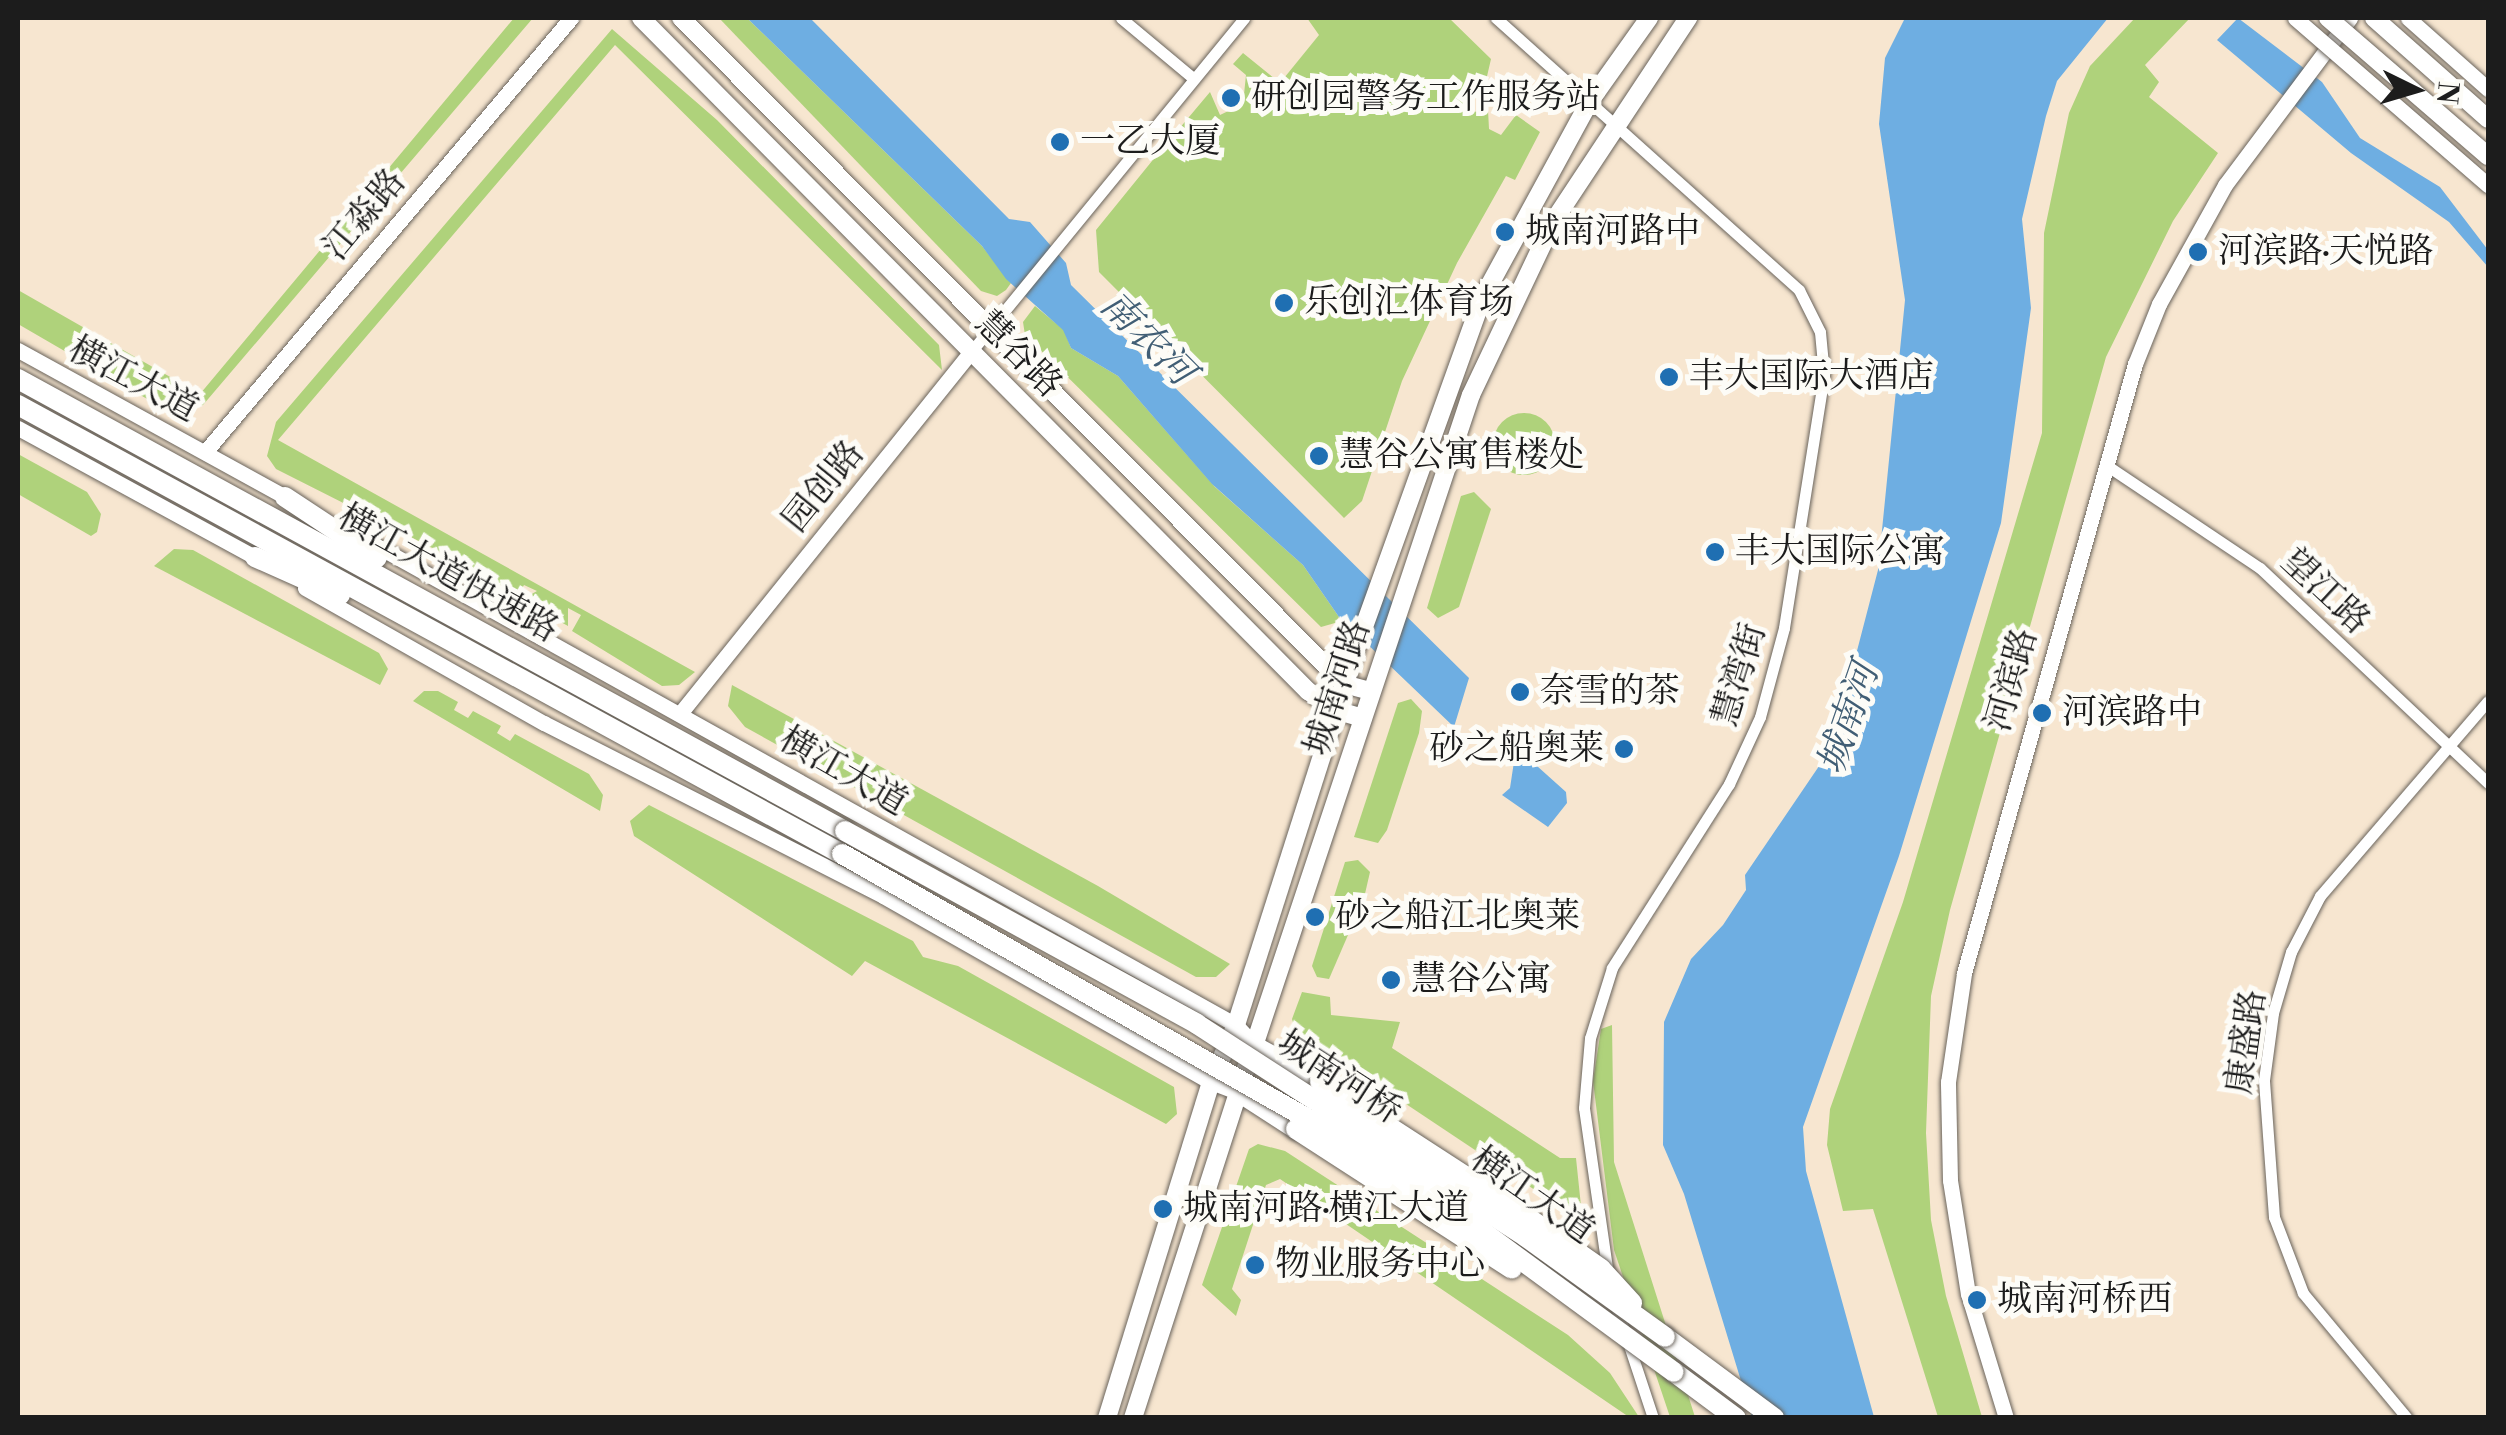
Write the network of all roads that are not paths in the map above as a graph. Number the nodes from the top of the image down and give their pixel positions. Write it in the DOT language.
graph roads {
  1 [pos="570,18"];
  2 [pos="641,18"];
  3 [pos="680,18"];
  4 [pos="1121,18"];
  5 [pos="1244,18"];
  6 [pos="1496,18"];
  7 [pos="1649,18"];
  8 [pos="1688,18"];
  9 [pos="2295,18"];
  10 [pos="2328,18"];
  11 [pos="2350,18"];
  12 [pos="2374,18"];
  13 [pos="2408,18"];
  14 [pos="1193,78"];
  15 [pos="2488,89"];
  16 [pos="1590,101"];
  17 [pos="2488,118"];
  18 [pos="1614,126"];
  19 [pos="2488,156"];
  20 [pos="2488,185"];
  21 [pos="987,332"];
  22 [pos="18,350"];
  23 [pos="970,353"];
  24 [pos="18,379"];
  25 [pos="18,405"];
  26 [pos="18,428"];
  27 [pos="205,452"];
  28 [pos="2106,465"];
  29 [pos="285,497"];
  30 [pos="256,557"];
  31 [pos="556,671"];
  32 [pos="1344,684"];
  33 [pos="1371,691"];
  34 [pos="554,700"];
  35 [pos="2488,701"];
  36 [pos="1335,710"];
  37 [pos="682,711"];
  38 [pos="1362,718"];
  39 [pos="2449,746"];
  40 [pos="2488,782"];
  41 [pos="845,830"];
  42 [pos="842,854"];
  43 [pos="1236,1024"];
  44 [pos="1254,1046"];
  45 [pos="1211,1082"];
  46 [pos="1240,1092"];
  47 [pos="1610,1288"];
  48 [pos="1664,1337"];
  49 [pos="1626,1340"];
  50 [pos="1674,1372"];
  51 [pos="1108,1418"];
  52 [pos="1134,1418"];
  53 [pos="1653,1418"];
  54 [pos="1736,1418"];
  55 [pos="1774,1418"];
  56 [pos="2006,1418"];
  57 [pos="2407,1418"];
  1 -- 27 [label="street, 江淼路"];
  2 -- 23 [label="main road, 慧谷路"];
  3 -- 21 [label="main road, 慧谷路"];
  4 -- 14 [label="street"];
  5 -- 14 [label="street"];
  6 -- 16 [label="street, 慧湾街"];
  7 -- 16 [label="main road, 城南河路"];
  8 -- 18 [label="main road, 城南河路"];
  9 -- 20 [label="street, bridge"];
  10 -- 19 [label="main road, bridge"];
  11 -- 28 [label="street, 河滨路"];
  12 -- 17 [label="main road"];
  13 -- 15 [label="street"];
  14 -- 21 [label="street, 园创路"];
  16 -- 18 [label="street, 慧湾街"];
  16 -- 32 [label="main road, 城南河路"];
  18 -- 33 [label="main road, 城南河路"];
  18 -- 47 [label="street, 慧湾街"];
  21 -- 23 [label="street, 园创路"];
  21 -- 32 [label="main road, 慧谷路"];
  22 -- 27 [label="street, 横江大道"];
  23 -- 36 [label="main road, 慧谷路"];
  23 -- 37 [label="street, 园创路"];
  24 -- 31 [label="highway, 横江大道快速路"];
  25 -- 34 [label="highway, 横江大道快速路"];
  26 -- 30 [label="street, 横江大道"];
  27 -- 29 [label="street, 横江大道"];
  28 -- 39 [label="street, 望江路"];
  28 -- 56 [label="street, 河滨路"];
  29 -- 31 [label="highway"];
  29 -- 37 [label="street, 横江大道"];
  30 -- 34 [label="highway"];
  30 -- 45 [label="street, 横江大道"];
  31 -- 41 [label="highway, 横江大道快速路"];
  32 -- 33 [label="main road"];
  32 -- 36 [label="main road, 城南河路"];
  33 -- 38 [label="main road, 城南河路"];
  34 -- 42 [label="highway, 横江大道快速路"];
  35 -- 39 [label="street, 康盛路"];
  36 -- 38 [label="main road, 慧谷路"];
  36 -- 43 [label="main road, 城南河路"];
  37 -- 43 [label="street, 横江大道"];
  38 -- 44 [label="main road, 城南河路"];
  39 -- 40 [label="street, 望江路"];
  39 -- 57 [label="street, 康盛路"];
  41 -- 48 [label="highway, 城南河桥, bridge"];
  42 -- 50 [label="highway, 城南河桥, bridge"];
  43 -- 44 [label="street, 横江大道"];
  43 -- 45 [label="main road, 城南河路"];
  44 -- 46 [label="main road, 城南河路"];
  44 -- 47 [label="street, 横江大道"];
  44 -- 48 [label="highway, bridge"];
  45 -- 46 [label="street, 横江大道"];
  45 -- 51 [label="main road, 城南河路"];
  46 -- 49 [label="street, 横江大道"];
  46 -- 50 [label="highway, bridge"];
  46 -- 52 [label="main road, 城南河路"];
  47 -- 49 [label="street, 慧湾街"];
  48 -- 55 [label="highway, 城南河桥"];
  49 -- 53 [label="street, 慧湾街"];
  50 -- 54 [label="highway, 城南河桥"];
}
